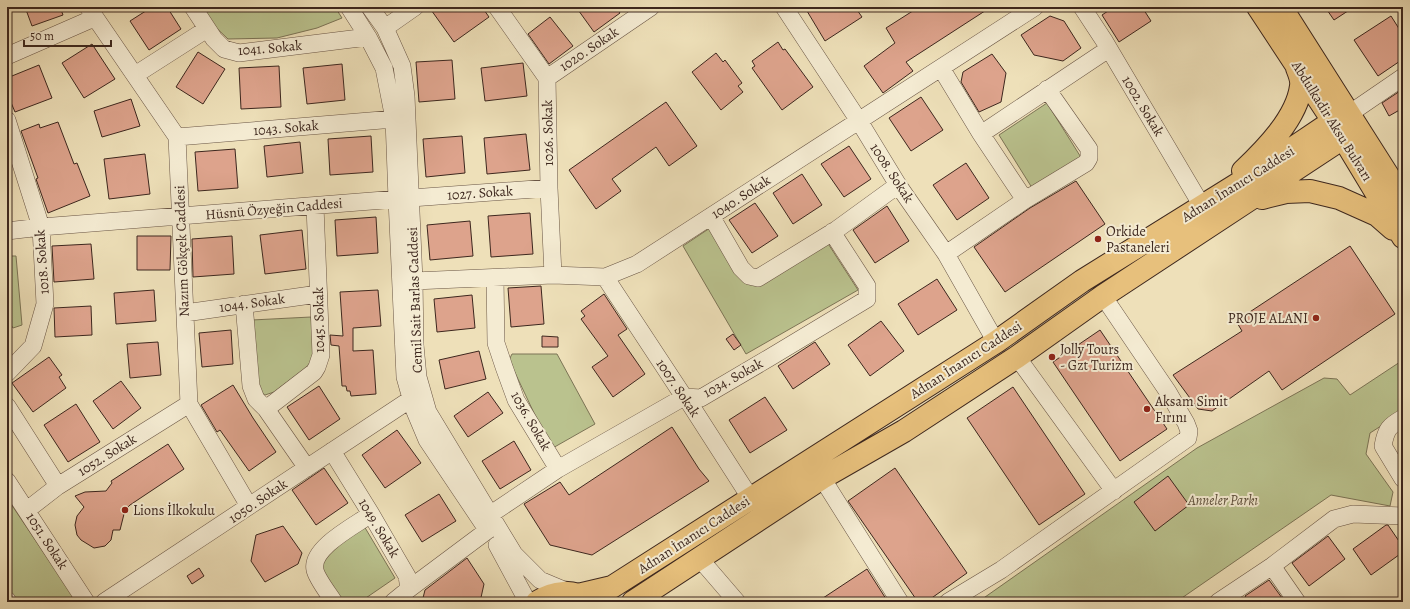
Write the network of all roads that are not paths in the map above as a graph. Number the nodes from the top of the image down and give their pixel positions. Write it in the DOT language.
graph roads {
  1 [pos="193,7"];
  2 [pos="349,7"];
  3 [pos="370,7"];
  4 [pos="415,7"];
  5 [pos="496,7"];
  6 [pos="651,7"];
  7 [pos="1035,7"];
  8 [pos="1258,7"];
  9 [pos="1281,7"];
  10 [pos="786,8"];
  11 [pos="1087,9"];
  12 [pos="91,13"];
  13 [pos="385,28"];
  14 [pos="207,29"];
  15 [pos="368,37"];
  16 [pos="1109,50"];
  17 [pos="7,56"];
  18 [pos="1296,65"];
  19 [pos="941,68"];
  20 [pos="135,75"];
  21 [pos="1403,77"];
  22 [pos="547,78"];
  23 [pos="1047,89"];
  24 [pos="394,119"];
  25 [pos="7,120"];
  26 [pos="859,121"];
  27 [pos="1346,126"];
  28 [pos="981,134"];
  29 [pos="177,137"];
  30 [pos="898,184"];
  31 [pos="549,188"];
  32 [pos="404,199"];
  33 [pos="1403,199"];
  34 [pos="1025,200"];
  35 [pos="1208,203"];
  36 [pos="1245,203"];
  37 [pos="316,206"];
  38 [pos="711,216"];
  39 [pos="181,217"];
  40 [pos="41,227"];
  41 [pos="7,231"];
  42 [pos="832,232"];
  43 [pos="1403,237"];
  44 [pos="946,254"];
  45 [pos="553,275"];
  46 [pos="605,277"];
  47 [pos="495,278"];
  48 [pos="414,281"];
  49 [pos="318,294"];
  50 [pos="1103,296"];
  51 [pos="244,304"];
  52 [pos="185,313"];
  53 [pos="996,342"];
  54 [pos="1017,357"];
  55 [pos="7,373"];
  56 [pos="684,397"];
  57 [pos="411,399"];
  58 [pos="189,404"];
  59 [pos="7,406"];
  60 [pos="266,409"];
  61 [pos="1403,418"];
  62 [pos="332,451"];
  63 [pos="307,468"];
  64 [pos="558,469"];
  65 [pos="822,478"];
  66 [pos="1403,479"];
  67 [pos="7,481"];
  68 [pos="58,486"];
  69 [pos="1114,490"];
  70 [pos="750,499"];
  71 [pos="249,506"];
  72 [pos="27,510"];
  73 [pos="371,514"];
  74 [pos="1403,516"];
  75 [pos="489,522"];
  76 [pos="700,559"];
  77 [pos="1272,566"];
  78 [pos="410,589"];
  79 [pos="580,596"];
  80 [pos="86,602"];
  81 [pos="104,602"];
  82 [pos="334,602"];
  83 [pos="393,602"];
  84 [pos="525,602"];
  85 [pos="537,602"];
  86 [pos="633,602"];
  87 [pos="737,602"];
  88 [pos="900,602"];
  89 [pos="948,602"];
  90 [pos="1218,602"];
  91 [pos="1297,602"];
  1 -- 14 [label="street, 1041. Sokak"];
  2 -- 15 [label="street, Cemil Sait Barlas Caddesi"];
  3 -- 13 [label="street, Cemil Sait Barlas Caddesi"];
  4 -- 13 [label="street"];
  5 -- 22 [label="street"];
  6 -- 22 [label="street, 1020. Sokak"];
  7 -- 19 [label="street, 1040. Sokak"];
  8 -- 18 [label="main road, Abdulkadir Aksu Bulvarı"];
  9 -- 27 [label="main road, Abdulkadir Aksu Bulvarı"];
  10 -- 26 [label="street, 1008. Sokak"];
  11 -- 16 [label="street, 1002. Sokak"];
  12 -- 17 [label="street"];
  12 -- 20 [label="street"];
  13 -- 32 [label="street, Cemil Sait Barlas Caddesi"];
  14 -- 15 [label="street, 1041. Sokak"];
  14 -- 20 [label="street"];
  15 -- 24 [label="street, Cemil Sait Barlas Caddesi"];
  16 -- 23 [label="street"];
  16 -- 35 [label="street, 1002. Sokak"];
  18 -- 27 [label="main road, Abdulkadir Aksu Bulvarı"];
  18 -- 35 [label="main road"];
  19 -- 26 [label="street, 1040. Sokak"];
  19 -- 28 [label="street"];
  20 -- 29 [label="street"];
  21 -- 27 [label="street"];
  22 -- 31 [label="street, 1026. Sokak"];
  23 -- 28 [label="street"];
  23 -- 34 [label="street"];
  24 -- 29 [label="street, 1043. Sokak"];
  24 -- 32 [label="street, Cemil Sait Barlas Caddesi"];
  25 -- 40 [label="street, 1018. Sokak"];
  26 -- 30 [label="street, 1008. Sokak"];
  26 -- 38 [label="street, 1040. Sokak"];
  27 -- 33 [label="main road, Abdulkadir Aksu Bulvarı"];
  27 -- 35 [label="main road, Adnan İnanıcı Caddesi"];
  27 -- 36 [label="main road, Adnan İnanıcı Caddesi"];
  27 -- 43 [label="main road, Abdulkadir Aksu Bulvarı"];
  28 -- 34 [label="street"];
  29 -- 39 [label="street, Nazım Gökçek Caddesi"];
  30 -- 42 [label="street"];
  30 -- 44 [label="street, 1008. Sokak"];
  31 -- 32 [label="street, 1027. Sokak"];
  31 -- 45 [label="street, 1026. Sokak"];
  32 -- 37 [label="street, Hüsnü Özyeğin Caddesi"];
  32 -- 48 [label="street, Cemil Sait Barlas Caddesi"];
  32 -- 57 [label="street, Cemil Sait Barlas Caddesi"];
  34 -- 44 [label="street"];
  35 -- 53 [label="main road, Adnan İnanıcı Caddesi"];
  36 -- 43 [label="main road"];
  36 -- 50 [label="main road, Adnan İnanıcı Caddesi"];
  37 -- 39 [label="street, Hüsnü Özyeğin Caddesi"];
  37 -- 49 [label="street, 1045. Sokak"];
  38 -- 42 [label="street"];
  38 -- 46 [label="street, 1040. Sokak"];
  39 -- 40 [label="street, Hüsnü Özyeğin Caddesi"];
  39 -- 52 [label="street, Nazım Gökçek Caddesi"];
  40 -- 41 [label="street, Hüsnü Özyeğin Caddesi"];
  40 -- 55 [label="street, 1018. Sokak"];
  42 -- 56 [label="street, 1034. Sokak"];
  44 -- 53 [label="street, 1008. Sokak"];
  45 -- 46 [label="street, 1040. Sokak"];
  45 -- 47 [label="street, 1040. Sokak"];
  46 -- 56 [label="street, 1007. Sokak"];
  47 -- 48 [label="street, 1040. Sokak"];
  47 -- 64 [label="street, 1036. Sokak"];
  48 -- 75 [label="street, Cemil Sait Barlas Caddesi"];
  49 -- 51 [label="street, 1044. Sokak"];
  49 -- 60 [label="street, 1045. Sokak"];
  50 -- 54 [label="main road, Adnan İnanıcı Caddesi"];
  50 -- 69 [label="street"];
  51 -- 52 [label="street, 1044. Sokak"];
  51 -- 60 [label="street"];
  52 -- 58 [label="street, Nazım Gökçek Caddesi"];
  53 -- 70 [label="main road, Adnan İnanıcı Caddesi"];
  54 -- 65 [label="main road, Adnan İnanıcı Caddesi"];
  54 -- 69 [label="street"];
  56 -- 64 [label="street, 1034. Sokak"];
  56 -- 70 [label="street, 1007. Sokak"];
  57 -- 62 [label="street, 1050. Sokak"];
  57 -- 75 [label="street, Cemil Sait Barlas Caddesi"];
  58 -- 68 [label="street, 1052. Sokak"];
  58 -- 71 [label="street, Nazım Gökçek Caddesi"];
  59 -- 68 [label="street"];
  60 -- 63 [label="street"];
  61 -- 66 [label="street"];
  62 -- 63 [label="street, 1050. Sokak"];
  62 -- 73 [label="street, 1049. Sokak"];
  63 -- 71 [label="street, 1050. Sokak"];
  64 -- 75 [label="street, 1034. Sokak"];
  65 -- 76 [label="main road, Adnan İnanıcı Caddesi"];
  65 -- 88 [label="street"];
  67 -- 72 [label="street, 1051. Sokak"];
  68 -- 72 [label="street, 1052. Sokak"];
  69 -- 89 [label="street"];
  70 -- 79 [label="main road, Adnan İnanıcı Caddesi"];
  71 -- 81 [label="street, 1050. Sokak"];
  72 -- 80 [label="street, 1051. Sokak"];
  73 -- 78 [label="street, 1049. Sokak"];
  73 -- 82 [label="street"];
  74 -- 77 [label="street"];
  75 -- 78 [label="street, 1034. Sokak"];
  75 -- 79 [label="street, Cemil Sait Barlas Caddesi"];
  75 -- 84 [label="street, Cemil Sait Barlas Caddesi"];
  76 -- 86 [label="main road, Adnan İnanıcı Caddesi"];
  76 -- 87 [label="street"];
  77 -- 90 [label="street"];
  77 -- 91 [label="street"];
  78 -- 83 [label="street"];
  79 -- 85 [label="main road, Adnan İnanıcı Caddesi"];
}
